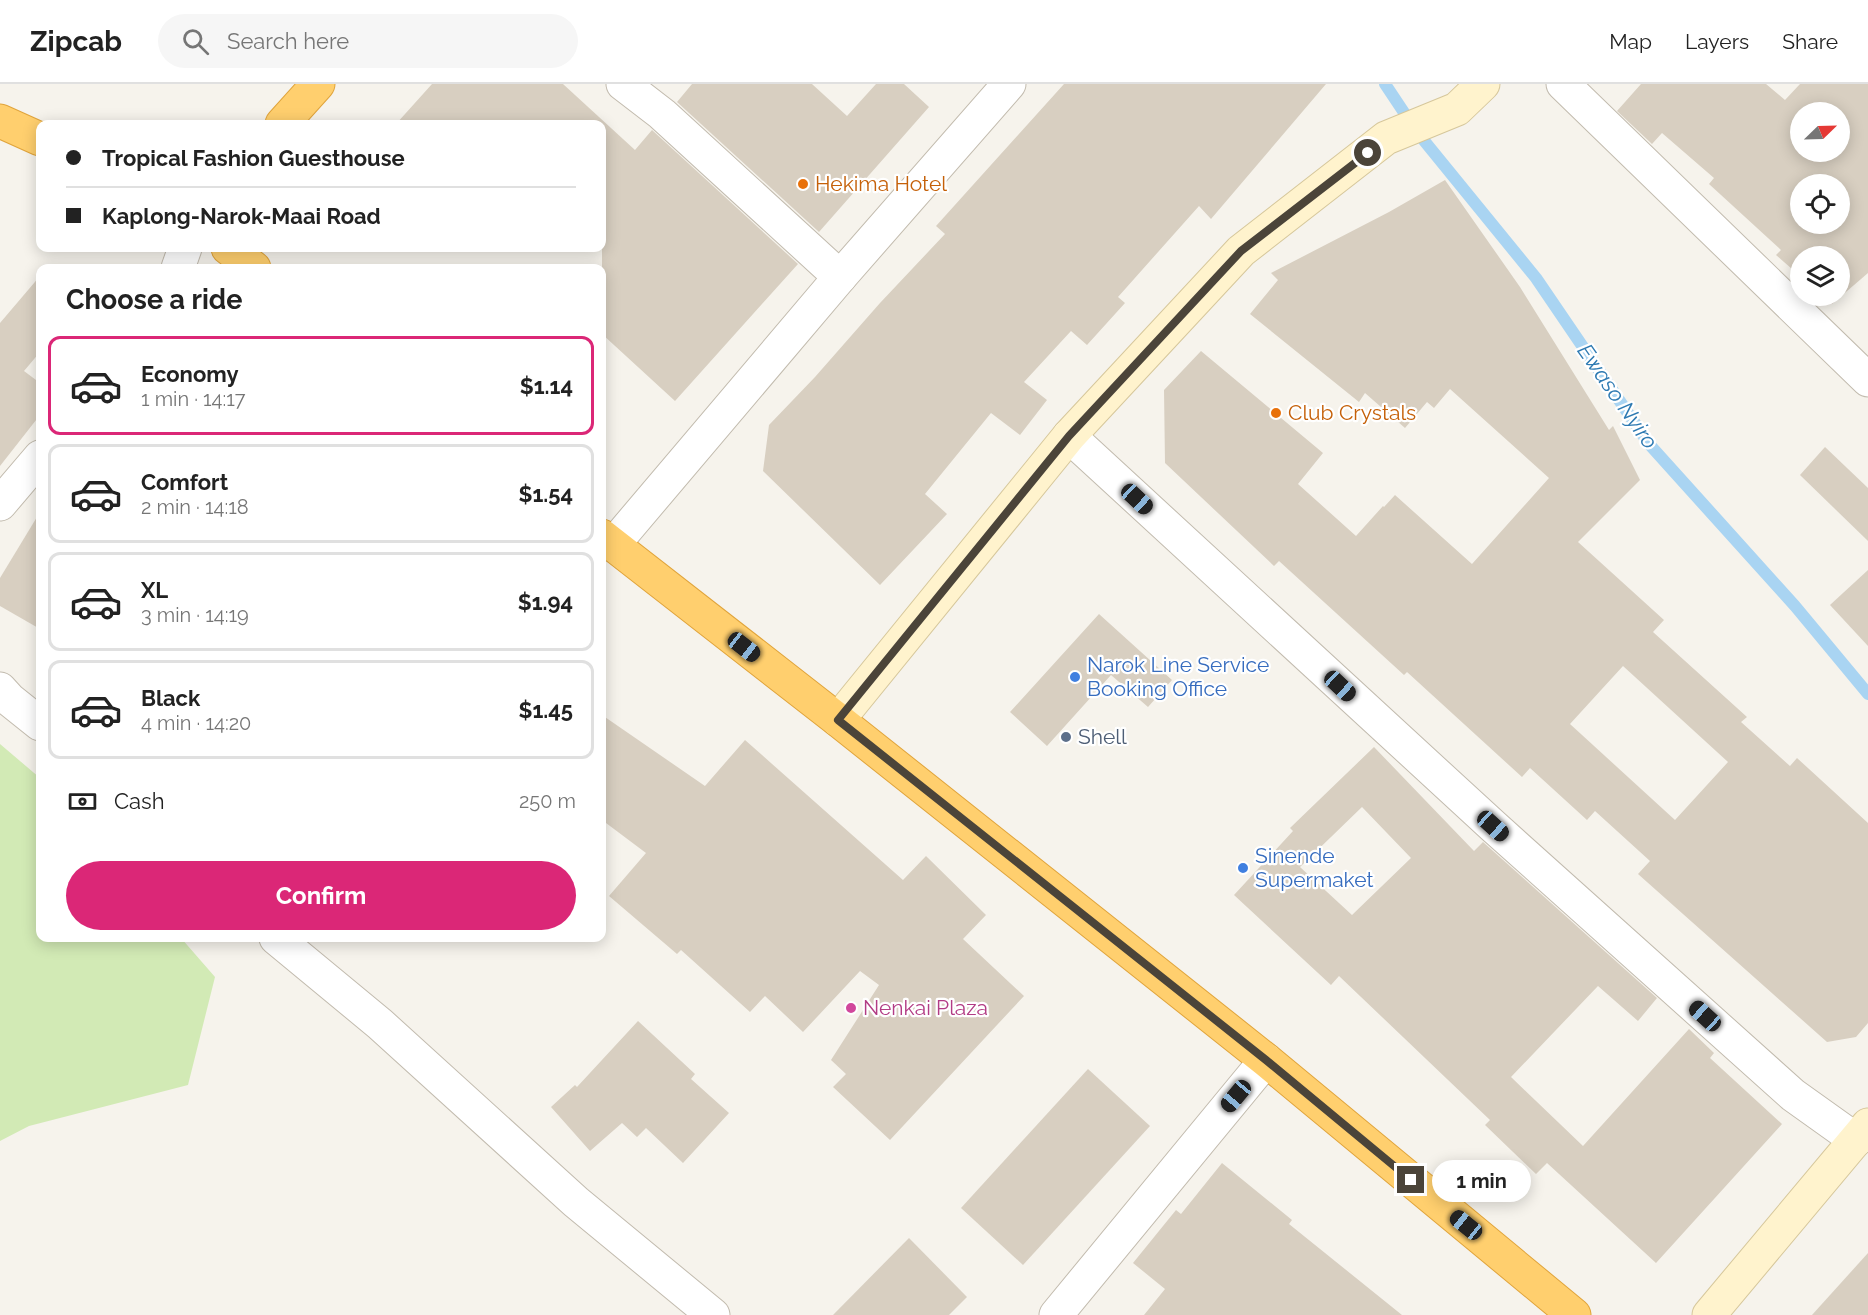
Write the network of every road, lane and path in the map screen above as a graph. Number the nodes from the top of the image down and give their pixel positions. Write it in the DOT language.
graph roads {
  1 [pos="318,84"];
  2 [pos="623,84"];
  3 [pos="1009,84"];
  4 [pos="1483,84"];
  5 [pos="1563,84"];
  6 [pos="286,120"];
  7 [pos="0,121"];
  8 [pos="36,137"];
  9 [pos="233,252"];
  10 [pos="249,264"];
  11 [pos="840,277"];
  12 [pos="1868,380"];
  13 [pos="1069,436"];
  14 [pos="36,461"];
  15 [pos="0,504"];
  16 [pos="607,541"];
  17 [pos="0,688"];
  18 [pos="838,720"];
  19 [pos="36,721"];
  20 [pos="281,942"];
  21 [pos="1266,1060"];
  22 [pos="1862,1132"];
  23 [pos="712,1315"];
  24 [pos="1056,1315"];
  25 [pos="1574,1315"];
  26 [pos="1710,1315"];
  1 -- 6 [label="highway"];
  2 -- 11 [label="street"];
  3 -- 11 [label="street"];
  4 -- 13 [label="street"];
  5 -- 12 [label="street"];
  7 -- 8 [label="highway"];
  9 -- 10 [label="highway"];
  11 -- 16 [label="street"];
  13 -- 18 [label="street"];
  13 -- 22 [label="street"];
  14 -- 15 [label="street"];
  16 -- 18 [label="highway"];
  17 -- 19 [label="street"];
  18 -- 21 [label="highway"];
  20 -- 23 [label="street"];
  21 -- 24 [label="street"];
  21 -- 25 [label="highway"];
  22 -- 26 [label="street"];
}
